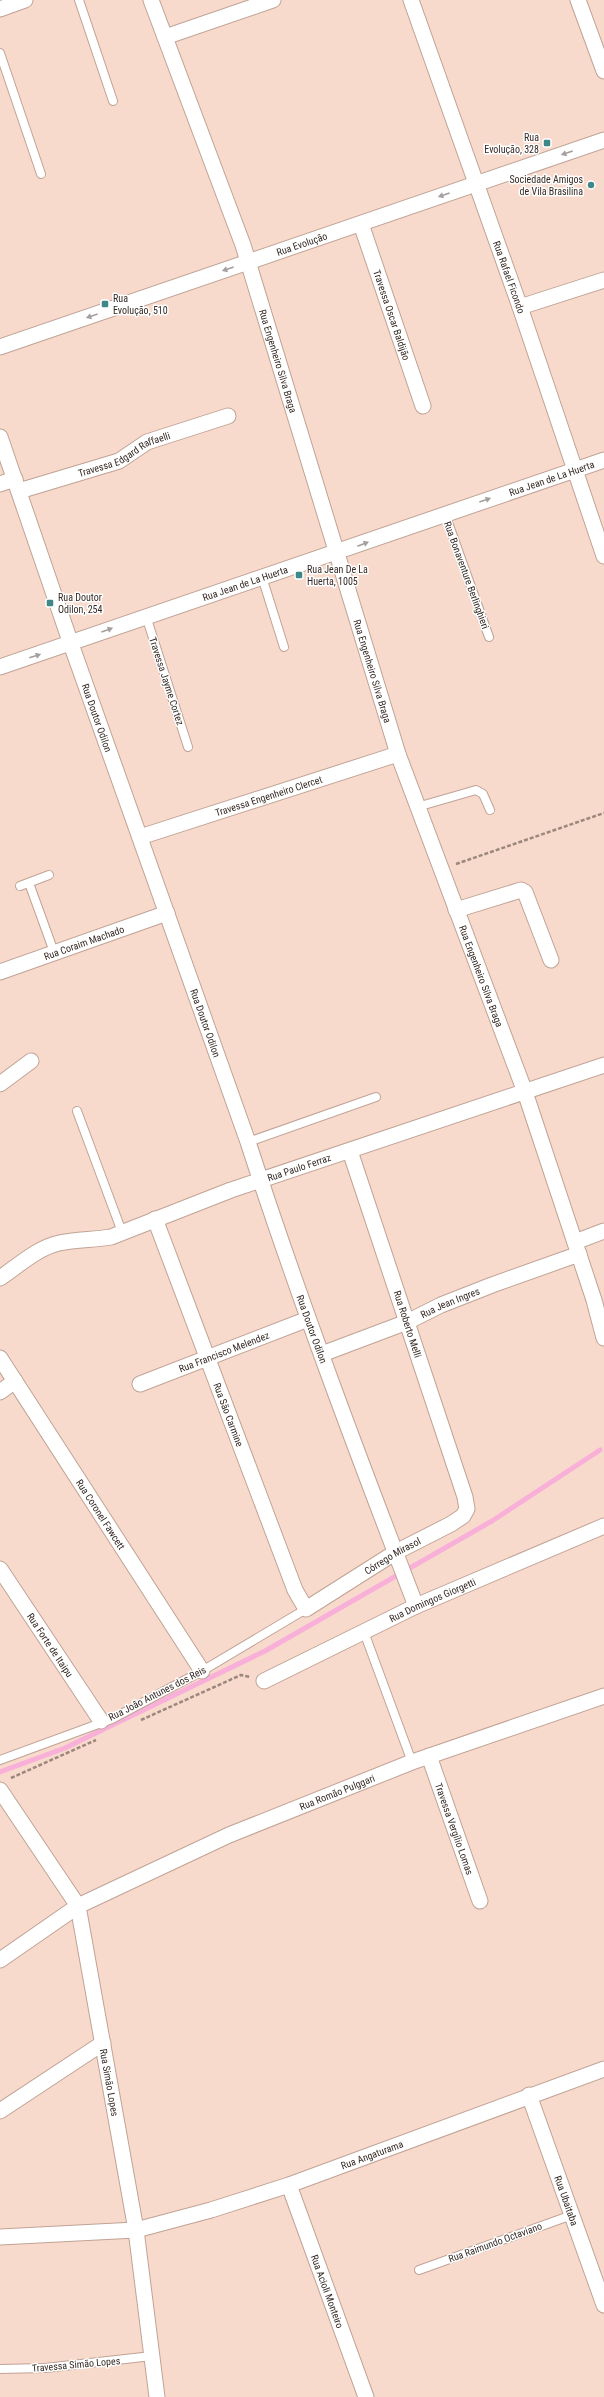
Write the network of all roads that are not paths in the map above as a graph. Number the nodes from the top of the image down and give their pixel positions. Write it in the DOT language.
graph roads {
  1 [pos="25,0"];
  2 [pos="79,0"];
  3 [pos="151,0"];
  4 [pos="273,0"];
  5 [pos="411,0"];
  6 [pos="578,0"];
  7 [pos="0,9"];
  8 [pos="165,37"];
  9 [pos="0,53"];
  10 [pos="604,71"];
  11 [pos="112,101"];
  12 [pos="604,140"];
  13 [pos="41,174"];
  14 [pos="476,184"];
  15 [pos="362,224"];
  16 [pos="249,262"];
  17 [pos="604,280"];
  18 [pos="520,307"];
  19 [pos="0,347"];
  20 [pos="423,406"];
  21 [pos="228,416"];
  22 [pos="0,437"];
  23 [pos="604,460"];
  24 [pos="574,470"];
  25 [pos="0,484"];
  26 [pos="17,485"];
  27 [pos="445,514"];
  28 [pos="336,552"];
  29 [pos="604,556"];
  30 [pos="262,578"];
  31 [pos="146,616"];
  32 [pos="489,636"];
  33 [pos="71,644"];
  34 [pos="284,647"];
  35 [pos="0,667"];
  36 [pos="188,747"];
  37 [pos="398,754"];
  38 [pos="417,807"];
  39 [pos="490,810"];
  40 [pos="140,837"];
  41 [pos="49,875"];
  42 [pos="28,883"];
  43 [pos="20,886"];
  44 [pos="456,910"];
  45 [pos="167,913"];
  46 [pos="54,952"];
  47 [pos="551,960"];
  48 [pos="0,972"];
  49 [pos="31,1061"];
  50 [pos="604,1065"];
  51 [pos="0,1084"];
  52 [pos="525,1092"];
  53 [pos="376,1097"];
  54 [pos="77,1111"];
  55 [pos="248,1142"];
  56 [pos="350,1151"];
  57 [pos="260,1181"];
  58 [pos="155,1219"];
  59 [pos="604,1231"];
  60 [pos="122,1232"];
  61 [pos="577,1248"];
  62 [pos="0,1278"];
  63 [pos="599,1298"];
  64 [pos="308,1319"];
  65 [pos="407,1322"];
  66 [pos="604,1338"];
  67 [pos="322,1354"];
  68 [pos="208,1357"];
  69 [pos="0,1358"];
  70 [pos="15,1381"];
  71 [pos="140,1384"];
  72 [pos="0,1392"];
  73 [pos="465,1497"];
  74 [pos="604,1526"];
  75 [pos="397,1557"];
  76 [pos="0,1569"];
  77 [pos="416,1606"];
  78 [pos="306,1609"];
  79 [pos="364,1632"];
  80 [pos="202,1671"];
  81 [pos="264,1681"];
  82 [pos="604,1696"];
  83 [pos="101,1721"];
  84 [pos="429,1756"];
  85 [pos="0,1760"];
  86 [pos="412,1762"];
  87 [pos="3,1799"];
  88 [pos="480,1901"];
  89 [pos="78,1906"];
  90 [pos="0,1960"];
  91 [pos="103,2043"];
  92 [pos="604,2069"];
  93 [pos="529,2095"];
  94 [pos="0,2111"];
  95 [pos="289,2185"];
  96 [pos="572,2215"];
  97 [pos="136,2230"];
  98 [pos="0,2237"];
  99 [pos="419,2270"];
  100 [pos="604,2305"];
  101 [pos="152,2356"];
  102 [pos="0,2369"];
  103 [pos="157,2397"];
  104 [pos="366,2397"];
  1 -- 7 [label="street"];
  2 -- 11 [label="lane"];
  3 -- 8 [label="street, Rua Engenheiro Silva Braga"];
  4 -- 8 [label="street"];
  5 -- 14 [label="street, Rua Rafael Ficondo"];
  6 -- 10 [label="street"];
  8 -- 16 [label="street, Rua Engenheiro Silva Braga"];
  9 -- 13 [label="lane"];
  12 -- 14 [label="street, Rua Evolução, one-way"];
  14 -- 15 [label="street, Rua Evolução, one-way"];
  14 -- 18 [label="street, Rua Rafael Ficondo"];
  15 -- 16 [label="street, Rua Evolução"];
  15 -- 20 [label="street, Travessa Oscar Baldijão"];
  16 -- 19 [label="street, Rua Evolução, one-way"];
  16 -- 28 [label="street, Rua Engenheiro Silva Braga"];
  17 -- 18 [label="street"];
  18 -- 24 [label="street, Rua Rafael Ficondo"];
  21 -- 26 [label="street, Travessa Edgard Raffaelli"];
  22 -- 26 [label="street, Rua Doutor Odilon"];
  23 -- 24 [label="street, Rua Jean de La Huerta"];
  27 -- 24 [label="street, Rua Jean de La Huerta, one-way"];
  24 -- 29 [label="street, Rua Rafael Ficondo"];
  25 -- 26 [label="street, Travessa Edgard Raffaelli"];
  26 -- 33 [label="street, Rua Doutor Odilon"];
  28 -- 27 [label="street, Rua Jean de La Huerta, one-way"];
  27 -- 32 [label="lane, Rua Bonaventure Berlinghieri"];
  28 -- 30 [label="street, Rua Jean de La Huerta"];
  28 -- 37 [label="street, Rua Engenheiro Silva Braga"];
  30 -- 31 [label="street, Rua Jean de La Huerta"];
  30 -- 34 [label="lane"];
  33 -- 31 [label="street, Rua Jean de La Huerta, one-way"];
  31 -- 36 [label="lane, Travessa Jayme Cortez"];
  35 -- 33 [label="street, Rua Jean de La Huerta, one-way"];
  33 -- 40 [label="street, Rua Doutor Odilon"];
  37 -- 38 [label="street, Rua Engenheiro Silva Braga"];
  37 -- 40 [label="street, Travessa Engenheiro Clercet"];
  38 -- 39 [label="lane"];
  38 -- 44 [label="street, Rua Engenheiro Silva Braga"];
  40 -- 45 [label="street, Rua Doutor Odilon"];
  41 -- 42 [label="lane"];
  42 -- 43 [label="lane"];
  42 -- 46 [label="lane"];
  44 -- 47 [label="street"];
  44 -- 52 [label="street, Rua Engenheiro Silva Braga"];
  45 -- 46 [label="street, Rua Coraim Machado"];
  45 -- 55 [label="street, Rua Doutor Odilon"];
  46 -- 48 [label="street, Rua Coraim Machado"];
  49 -- 51 [label="street"];
  50 -- 52 [label="street, Rua Paulo Ferraz"];
  52 -- 56 [label="street, Rua Paulo Ferraz"];
  52 -- 61 [label="street, Rua Engenheiro Silva Braga"];
  53 -- 55 [label="lane"];
  54 -- 60 [label="lane"];
  55 -- 57 [label="street, Rua Doutor Odilon"];
  56 -- 57 [label="street, Rua Paulo Ferraz"];
  56 -- 65 [label="street, Rua Roberto Melli"];
  57 -- 58 [label="street, Rua Paulo Ferraz"];
  57 -- 64 [label="street, Rua Doutor Odilon"];
  58 -- 60 [label="street, Rua Paulo Ferraz"];
  58 -- 68 [label="street, Rua São Carmine"];
  59 -- 61 [label="street, Rua Jean Ingres"];
  60 -- 62 [label="street, Rua Paulo Ferraz"];
  61 -- 63 [label="street, Rua Engenheiro Silva Braga"];
  61 -- 65 [label="street, Rua Jean Ingres"];
  63 -- 66 [label="street, Rua Engenheiro Silva Braga"];
  64 -- 67 [label="street, Rua Doutor Odilon"];
  64 -- 68 [label="street, Rua Francisco Melendez"];
  65 -- 67 [label="street, Rua Jean Ingres"];
  65 -- 73 [label="street, Rua Roberto Melli"];
  67 -- 75 [label="street, Rua Doutor Odilon"];
  68 -- 71 [label="street, Rua Francisco Melendez"];
  68 -- 78 [label="street, Rua São Carmine"];
  69 -- 70 [label="street, Rua Coronel Fawcett"];
  70 -- 72 [label="street"];
  70 -- 80 [label="street, Rua Coronel Fawcett"];
  73 -- 75 [label="street, Córrego Mirasol"];
  74 -- 77 [label="street, Rua Domingos Giorgetti"];
  75 -- 77 [label="street, Rua Doutor Odilon"];
  75 -- 78 [label="street, Córrego Mirasol"];
  76 -- 83 [label="street, Rua Forte de Itaipu"];
  77 -- 79 [label="street, Rua Domingos Giorgetti"];
  78 -- 80 [label="lane, Rua João Antunes dos Reis"];
  79 -- 81 [label="street, Rua Domingos Giorgetti"];
  79 -- 86 [label="lane"];
  80 -- 83 [label="lane, Rua João Antunes dos Reis"];
  82 -- 84 [label="street, Rua Romão Pulggari"];
  83 -- 85 [label="lane, Rua João Antunes dos Reis"];
  84 -- 86 [label="street, Rua Romão Pulggari"];
  84 -- 88 [label="street, Travessa Vergílio Lomas"];
  86 -- 89 [label="street, Rua Romão Pulggari"];
  87 -- 89 [label="street, Rua Simão Lopes"];
  89 -- 90 [label="street, Rua Romão Pulggari"];
  89 -- 91 [label="street, Rua Simão Lopes"];
  91 -- 94 [label="street"];
  91 -- 97 [label="street, Rua Simão Lopes"];
  92 -- 93 [label="street, Rua Angaturama"];
  93 -- 95 [label="street, Rua Angaturama"];
  93 -- 96 [label="street, Rua Ubaitaba"];
  95 -- 97 [label="street, Rua Angaturama"];
  95 -- 104 [label="street, Rua Acioli Monteiro"];
  96 -- 99 [label="lane, Rua Raimundo Octaviano"];
  96 -- 100 [label="street, Rua Ubaitaba"];
  97 -- 98 [label="street, Rua Angaturama"];
  97 -- 101 [label="street, Rua Simão Lopes"];
  101 -- 102 [label="lane, Travessa Simão Lopes"];
  101 -- 103 [label="street, Rua Simão Lopes"];
}
